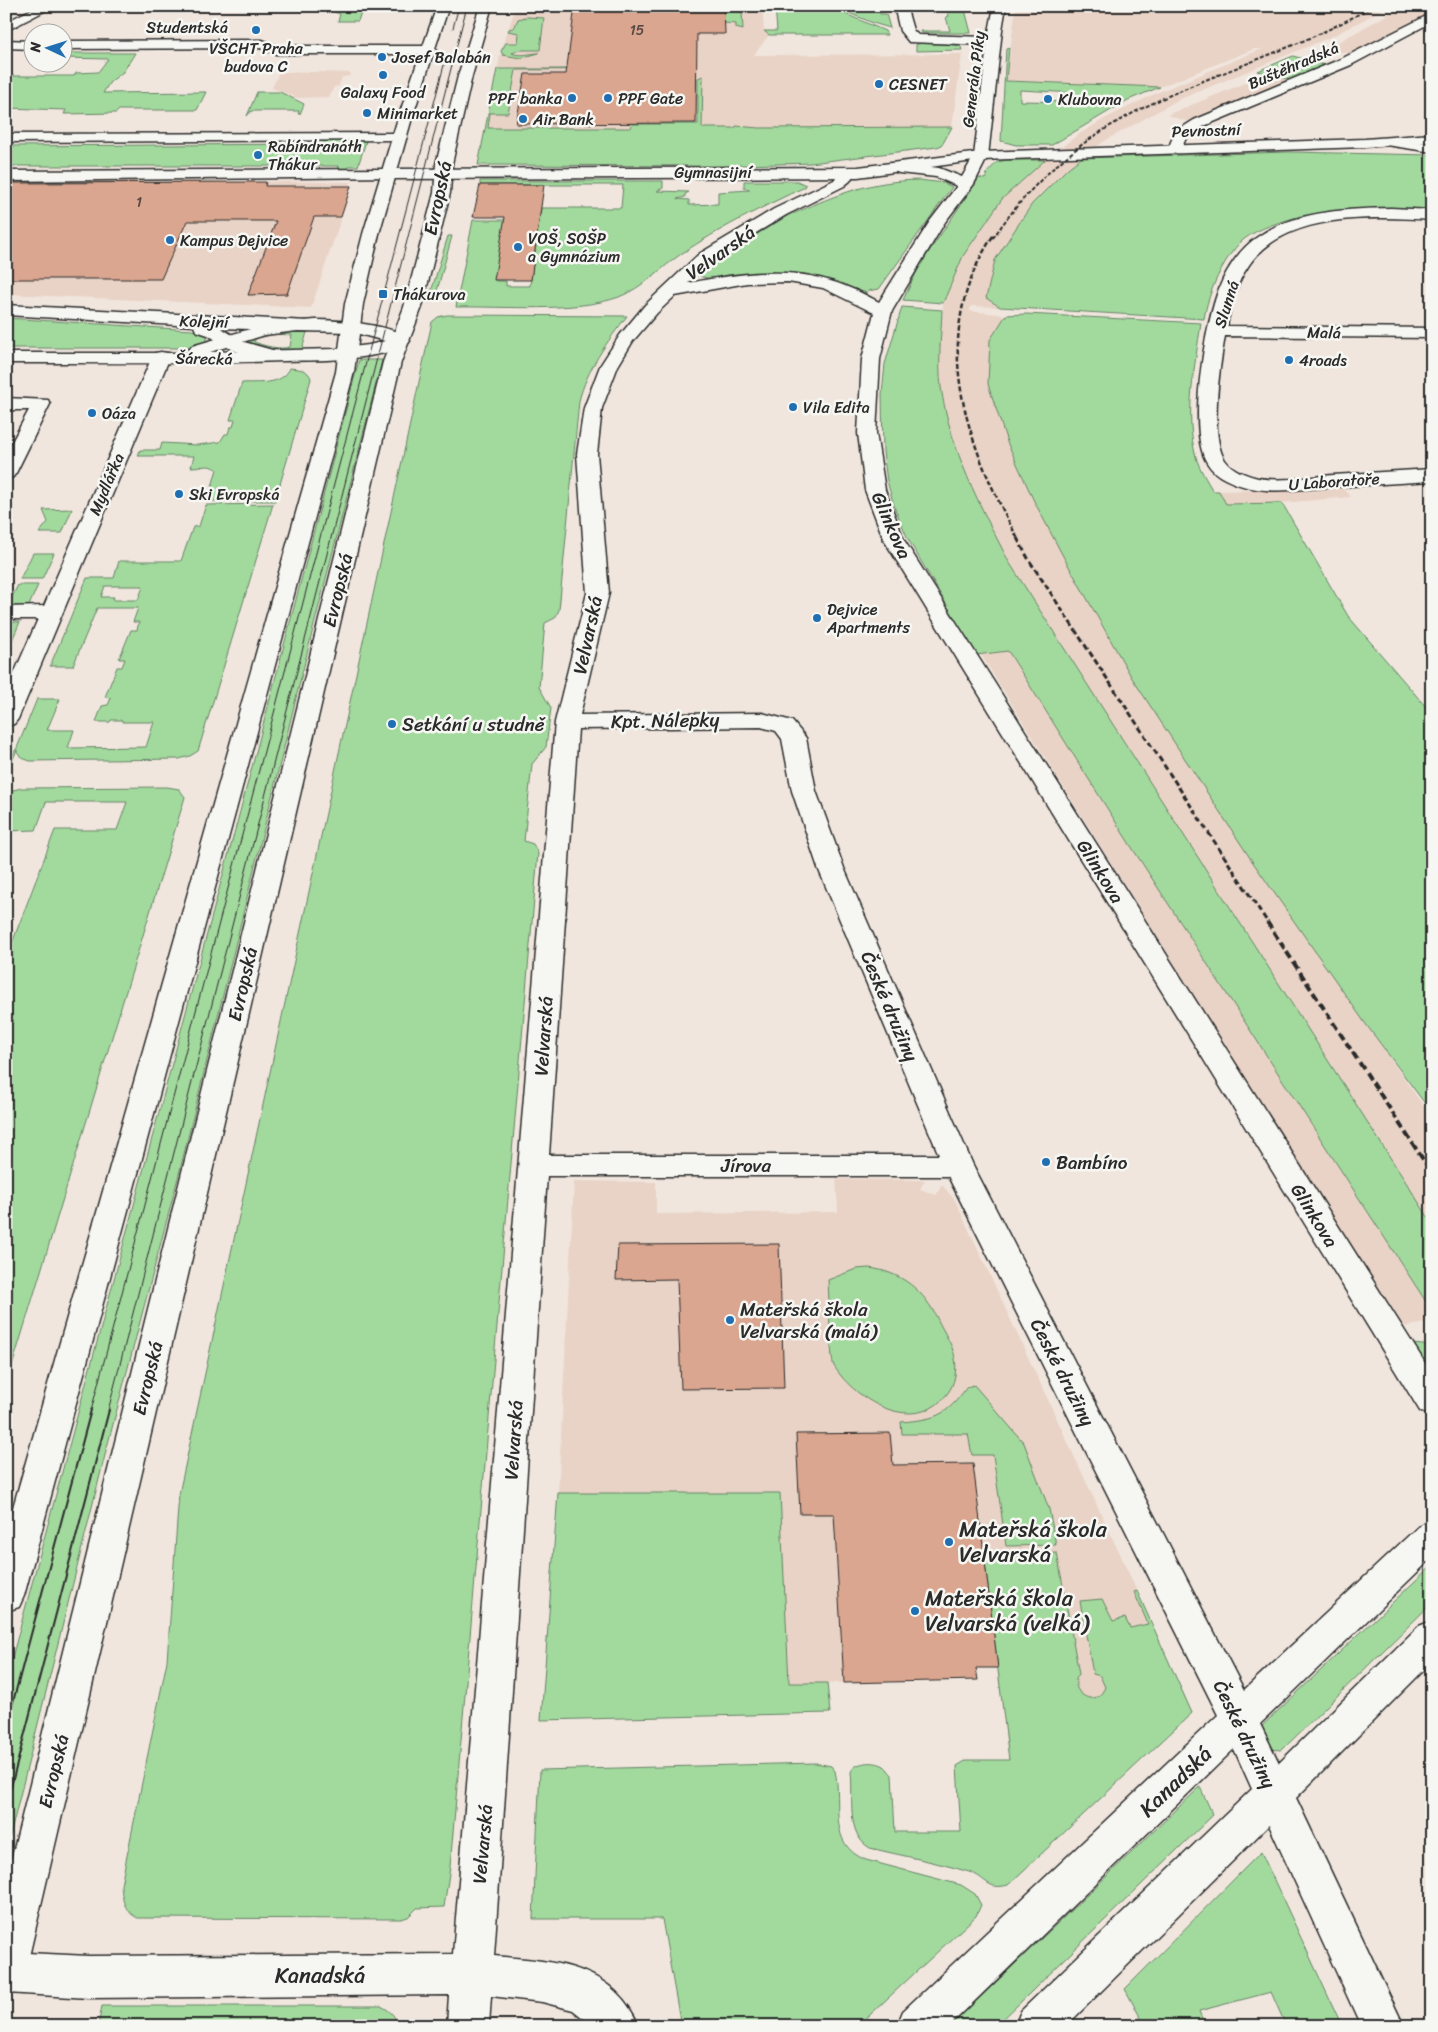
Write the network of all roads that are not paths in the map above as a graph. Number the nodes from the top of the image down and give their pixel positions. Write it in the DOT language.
graph roads {
  1 [pos="48,6"];
  2 [pos="443,6"];
  3 [pos="486,6"];
  4 [pos="900,6"];
  5 [pos="1000,6"];
  6 [pos="1432,18"];
  7 [pos="6,26"];
  8 [pos="994,41"];
  9 [pos="6,44"];
  10 [pos="22,45"];
  11 [pos="72,45"];
  12 [pos="430,50"];
  13 [pos="400,137"];
  14 [pos="6,138"];
  15 [pos="1432,138"];
  16 [pos="1391,142"];
  17 [pos="1432,148"];
  18 [pos="1175,149"];
  19 [pos="981,156"];
  20 [pos="900,168"];
  21 [pos="847,172"];
  22 [pos="389,174"];
  23 [pos="443,174"];
  24 [pos="6,176"];
  25 [pos="966,184"];
  26 [pos="1432,215"];
  27 [pos="667,292"];
  28 [pos="6,310"];
  29 [pos="883,311"];
  30 [pos="166,320"];
  31 [pos="306,326"];
  32 [pos="350,327"];
  33 [pos="1217,331"];
  34 [pos="1432,333"];
  35 [pos="228,341"];
  36 [pos="401,341"];
  37 [pos="349,352"];
  38 [pos="270,356"];
  39 [pos="161,357"];
  40 [pos="6,358"];
  41 [pos="6,404"];
  42 [pos="6,473"];
  43 [pos="1432,475"];
  44 [pos="1237,478"];
  45 [pos="51,612"];
  46 [pos="6,613"];
  47 [pos="6,719"];
  48 [pos="762,720"];
  49 [pos="567,722"];
  50 [pos="958,1165"];
  51 [pos="534,1166"];
  52 [pos="1432,1402"];
  53 [pos="1432,1535"];
  54 [pos="6,1596"];
  55 [pos="1432,1637"];
  56 [pos="1239,1719"];
  57 [pos="1274,1794"];
  58 [pos="6,1965"];
  59 [pos="6,1972"];
  60 [pos="472,1974"];
  61 [pos="468,2026"];
  62 [pos="618,2026"];
  63 [pos="918,2026"];
  64 [pos="1036,2026"];
  65 [pos="1383,2026"];
  1 -- 7 [label="street"];
  2 -- 12 [label="street"];
  3 -- 23 [label="street, Evropská"];
  4 -- 8 [label="street"];
  5 -- 8 [label="street, Generála Píky"];
  6 -- 18 [label="street, Buštěhradská"];
  8 -- 19 [label="street, Generála Píky"];
  9 -- 10 [label="street"];
  11 -- 12 [label="street, Studentská"];
  12 -- 13 [label="street"];
  13 -- 14 [label="street"];
  13 -- 22 [label="street"];
  15 -- 16 [label="street, Pevnostní"];
  16 -- 17 [label="street"];
  16 -- 18 [label="street, Pevnostní"];
  18 -- 19 [label="street, Pevnostní"];
  19 -- 20 [label="street, Gymnasijní"];
  19 -- 25 [label="street, Glinkova"];
  20 -- 21 [label="street, Gymnasijní"];
  20 -- 25 [label="street"];
  21 -- 23 [label="street, Gymnasijní"];
  21 -- 27 [label="street, Velvarská"];
  22 -- 23 [label="street, Gymnasijní"];
  22 -- 24 [label="street"];
  22 -- 32 [label="street"];
  23 -- 36 [label="street, Evropská"];
  25 -- 29 [label="street, Glinkova"];
  26 -- 33 [label="street, Slunná"];
  27 -- 29 [label="street"];
  27 -- 49 [label="street, Velvarská"];
  28 -- 30 [label="street, Kolejní"];
  29 -- 52 [label="street, Glinkova"];
  30 -- 31 [label="street, Kolejní"];
  30 -- 35 [label="street"];
  31 -- 32 [label="street, Kolejní"];
  31 -- 35 [label="street"];
  32 -- 36 [label="street, Kolejní"];
  32 -- 37 [label="street"];
  33 -- 34 [label="street, Malá"];
  33 -- 44 [label="street, Slunná"];
  35 -- 38 [label="street"];
  35 -- 39 [label="street"];
  36 -- 37 [label="street, Šárecká"];
  36 -- 58 [label="street, Evropská"];
  37 -- 38 [label="street, Šárecká"];
  37 -- 54 [label="street"];
  38 -- 39 [label="street, Šárecká"];
  39 -- 40 [label="street, Šárecká"];
  39 -- 45 [label="street, Mydlářka"];
  41 -- 42 [label="street"];
  43 -- 44 [label="street, U Laboratoře"];
  45 -- 46 [label="street"];
  45 -- 47 [label="street, Mydlářka"];
  48 -- 49 [label="street, Kpt. Nálepky"];
  48 -- 50 [label="street, České družiny"];
  49 -- 51 [label="street, Velvarská"];
  50 -- 51 [label="street, Jírova"];
  50 -- 56 [label="street, České družiny"];
  51 -- 60 [label="street, Velvarská"];
  53 -- 56 [label="street, Kanadská"];
  55 -- 57 [label="street"];
  56 -- 57 [label="street, České družiny"];
  56 -- 63 [label="street, Kanadská"];
  57 -- 64 [label="street"];
  57 -- 65 [label="street, České družiny"];
  59 -- 60 [label="street, Kanadská"];
  60 -- 61 [label="street, Velvarská"];
  60 -- 62 [label="street, Kanadská"];
}
